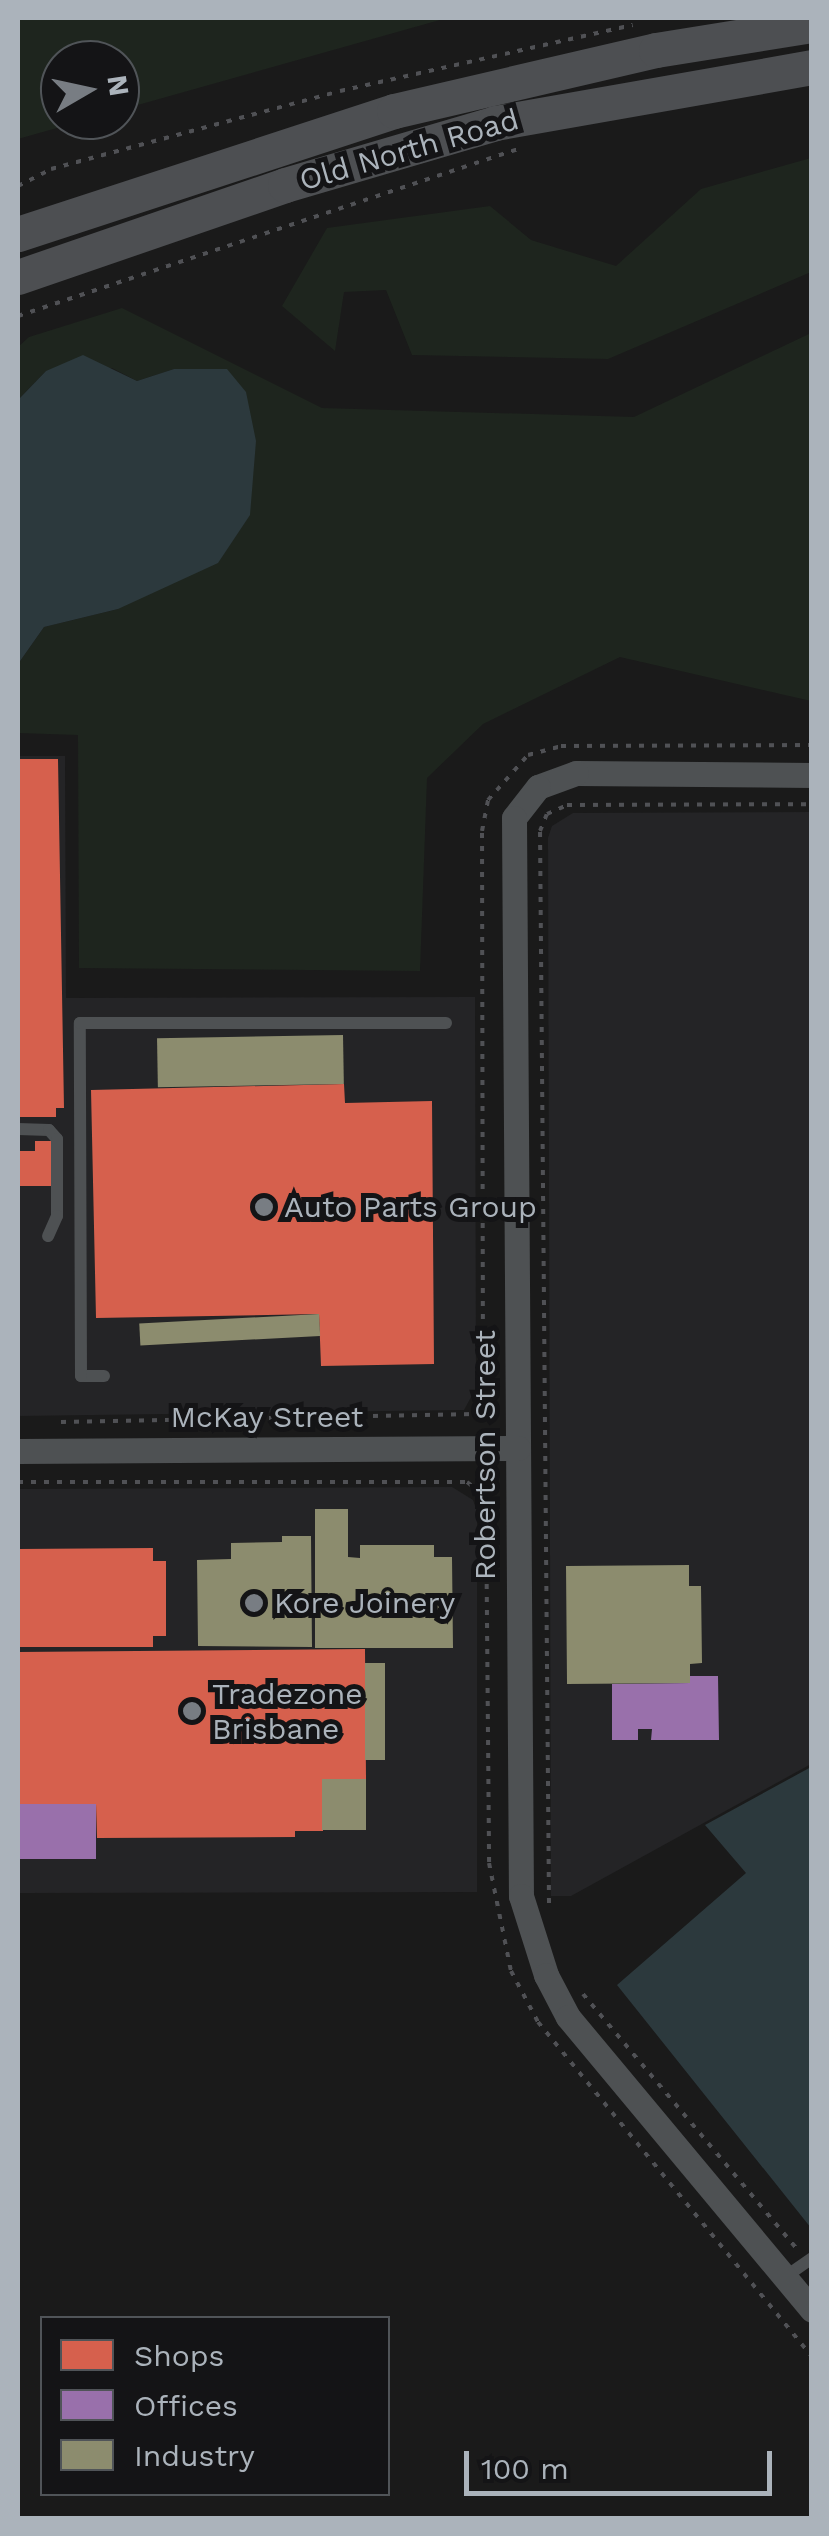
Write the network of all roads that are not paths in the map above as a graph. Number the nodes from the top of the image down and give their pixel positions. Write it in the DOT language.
graph roads {
  1 [pos="812,25"];
  2 [pos="812,68"];
  3 [pos="18,234"];
  4 [pos="18,276"];
  5 [pos="812,775"];
  6 [pos="446,1022"];
  7 [pos="18,1130"];
  8 [pos="48,1236"];
  9 [pos="104,1376"];
  10 [pos="518,1448"];
  11 [pos="18,1450"];
  12 [pos="810,2260"];
  13 [pos="785,2277"];
  14 [pos="812,2310"];
  1 -- 3 [label="main road, Old North Road"];
  2 -- 4 [label="main road, Old North Road"];
  5 -- 10 [label="street, Robertson Street"];
  6 -- 9 [label="lane"];
  7 -- 8 [label="lane"];
  10 -- 11 [label="street, McKay Street"];
  10 -- 13 [label="street, Robertson Street"];
  12 -- 13 [label="lane"];
  13 -- 14 [label="street, Robertson Street"];
}
